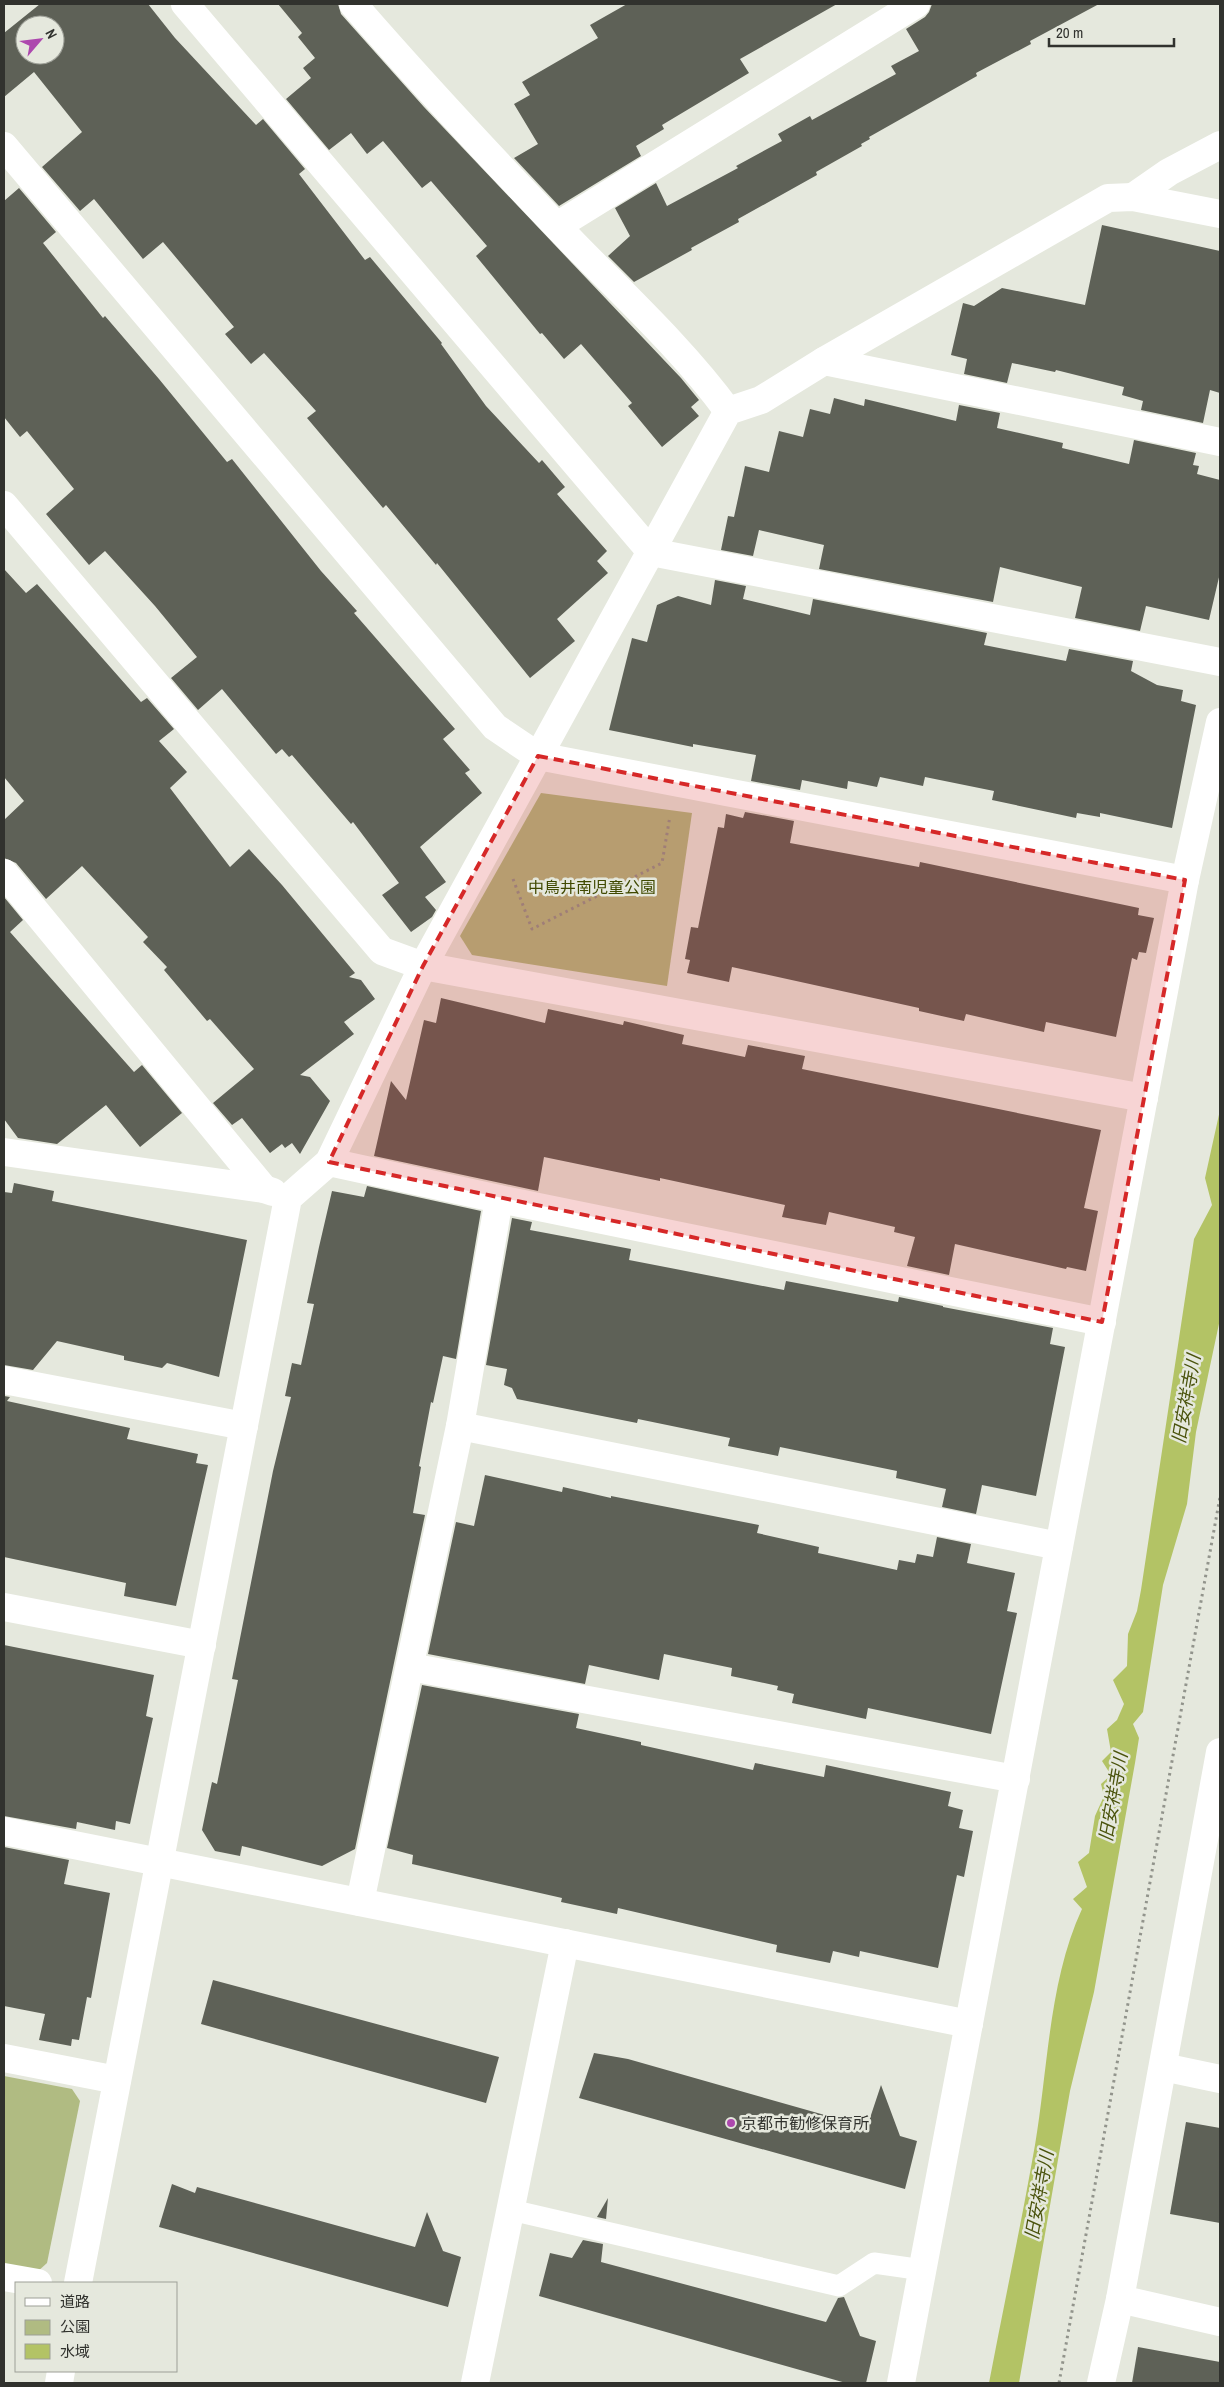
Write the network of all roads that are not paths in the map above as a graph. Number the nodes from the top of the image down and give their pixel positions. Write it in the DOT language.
graph roads {
  1 [pos="185,4"];
  2 [pos="353,4"];
  3 [pos="916,4"];
  4 [pos="1220,145"];
  5 [pos="4,146"];
  6 [pos="1133,197"];
  7 [pos="1220,214"];
  8 [pos="557,226"];
  9 [pos="824,361"];
  10 [pos="728,411"];
  11 [pos="1220,442"];
  12 [pos="4,506"];
  13 [pos="651,552"];
  14 [pos="1220,662"];
  15 [pos="1220,722"];
  16 [pos="538,756"];
  17 [pos="4,873"];
  18 [pos="1185,880"];
  19 [pos="423,966"];
  20 [pos="1144,1098"];
  21 [pos="4,1152"];
  22 [pos="329,1162"];
  23 [pos="276,1194"];
  24 [pos="499,1199"];
  25 [pos="1102,1322"];
  26 [pos="4,1380"];
  27 [pos="244,1426"];
  28 [pos="460,1426"];
  29 [pos="1059,1546"];
  30 [pos="4,1607"];
  31 [pos="202,1645"];
  32 [pos="410,1667"];
  33 [pos="1220,1752"];
  34 [pos="1016,1779"];
  35 [pos="4,1832"];
  36 [pos="160,1862"];
  37 [pos="360,1902"];
  38 [pos="565,1943"];
  39 [pos="969,2024"];
  40 [pos="4,2058"];
  41 [pos="1163,2067"];
  42 [pos="1220,2079"];
  43 [pos="117,2080"];
  44 [pos="511,2210"];
  45 [pos="923,2270"];
  46 [pos="4,2277"];
  47 [pos="32,2282"];
  48 [pos="78,2282"];
  49 [pos="1120,2299"];
  50 [pos="1220,2322"];
  51 [pos="475,2383"];
  52 [pos="901,2383"];
  53 [pos="1101,2383"];
  1 -- 13 [label="street"];
  2 -- 8 [label="street"];
  3 -- 8 [label="street"];
  4 -- 6 [label="street"];
  5 -- 16 [label="street"];
  6 -- 7 [label="street"];
  6 -- 9 [label="street"];
  8 -- 10 [label="street"];
  9 -- 10 [label="street"];
  9 -- 11 [label="street"];
  10 -- 13 [label="street"];
  12 -- 19 [label="street"];
  13 -- 14 [label="street"];
  13 -- 16 [label="street"];
  15 -- 18 [label="street"];
  16 -- 18 [label="street"];
  16 -- 19 [label="street"];
  17 -- 23 [label="street"];
  18 -- 20 [label="street"];
  19 -- 20 [label="street"];
  19 -- 22 [label="street"];
  20 -- 25 [label="street"];
  21 -- 23 [label="street"];
  22 -- 23 [label="street"];
  22 -- 24 [label="street"];
  23 -- 27 [label="street"];
  24 -- 25 [label="street"];
  24 -- 28 [label="street"];
  25 -- 29 [label="street"];
  26 -- 27 [label="street"];
  27 -- 31 [label="street"];
  28 -- 29 [label="street"];
  28 -- 32 [label="street"];
  29 -- 34 [label="street"];
  30 -- 31 [label="street"];
  31 -- 36 [label="street"];
  32 -- 34 [label="street"];
  32 -- 37 [label="street"];
  33 -- 41 [label="street"];
  34 -- 39 [label="street"];
  35 -- 36 [label="street"];
  36 -- 37 [label="street"];
  36 -- 43 [label="street"];
  37 -- 38 [label="street"];
  38 -- 39 [label="street"];
  38 -- 44 [label="street"];
  39 -- 45 [label="street"];
  40 -- 43 [label="street"];
  41 -- 42 [label="street"];
  41 -- 49 [label="street"];
  43 -- 48 [label="street"];
  44 -- 45 [label="lane"];
  44 -- 51 [label="street"];
  45 -- 52 [label="street"];
  46 -- 47 [label="street"];
  49 -- 50 [label="street"];
  49 -- 53 [label="street"];
}
